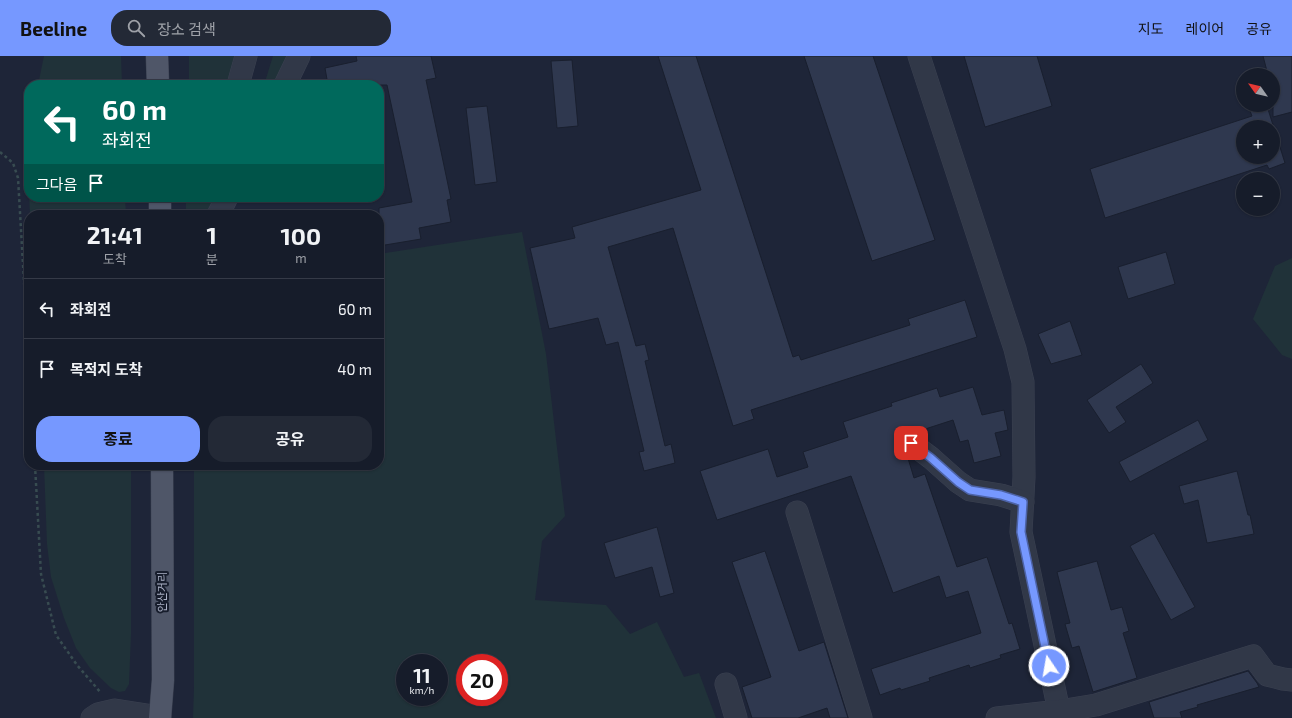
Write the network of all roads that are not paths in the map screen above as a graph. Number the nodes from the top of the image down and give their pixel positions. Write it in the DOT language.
graph roads {
  1 [pos="157,56"];
  2 [pos="246,56"];
  3 [pos="299,56"];
  4 [pos="919,56"];
  5 [pos="158,80"];
  6 [pos="239,80"];
  7 [pos="287,80"];
  8 [pos="911,443"];
  9 [pos="162,470"];
  10 [pos="1023,502"];
  11 [pos="797,512"];
  12 [pos="1292,680"];
  13 [pos="726,684"];
  14 [pos="1059,711"];
  15 [pos="160,717"];
  16 [pos="92,718"];
  17 [pos="736,718"];
  18 [pos="861,718"];
  19 [pos="997,718"];
  1 -- 5 [label="main road"];
  2 -- 6 [label="lane"];
  3 -- 7 [label="lane"];
  4 -- 10 [label="lane"];
  8 -- 10 [label="lane"];
  9 -- 15 [label="main road, 안산거리"];
  10 -- 14 [label="lane"];
  11 -- 18 [label="lane"];
  12 -- 14 [label="lane"];
  13 -- 17 [label="lane"];
  14 -- 19 [label="lane"];
  15 -- 16 [label="lane"];
}
